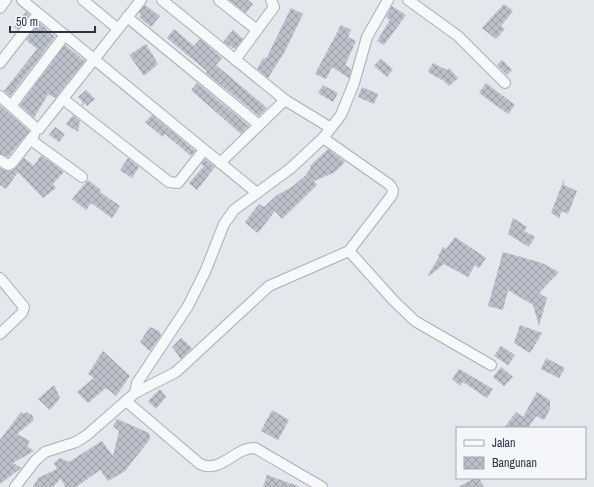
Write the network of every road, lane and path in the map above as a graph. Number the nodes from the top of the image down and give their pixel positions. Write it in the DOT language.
graph roads {
  1 [pos="6,0"];
  2 [pos="22,0"];
  3 [pos="83,0"];
  4 [pos="141,0"];
  5 [pos="162,0"];
  6 [pos="219,0"];
  7 [pos="271,0"];
  8 [pos="388,0"];
  9 [pos="408,0"];
  10 [pos="0,8"];
  11 [pos="38,14"];
  12 [pos="127,17"];
  13 [pos="118,29"];
  14 [pos="257,30"];
  15 [pos="65,35"];
  16 [pos="94,59"];
  17 [pos="235,60"];
  18 [pos="0,63"];
  19 [pos="505,83"];
  20 [pos="0,96"];
  21 [pos="63,99"];
  22 [pos="284,100"];
  23 [pos="11,106"];
  24 [pos="259,125"];
  25 [pos="331,128"];
  26 [pos="39,129"];
  27 [pos="323,138"];
  28 [pos="31,140"];
  29 [pos="204,150"];
  30 [pos="0,160"];
  31 [pos="220,163"];
  32 [pos="82,177"];
  33 [pos="257,193"];
  34 [pos="349,251"];
  35 [pos="0,278"];
  36 [pos="0,334"];
  37 [pos="491,365"];
  38 [pos="135,393"];
  39 [pos="126,401"];
  40 [pos="15,487"];
  41 [pos="322,487"];
  1 -- 10 [label="street"];
  2 -- 11 [label="street"];
  3 -- 13 [label="street"];
  4 -- 12 [label="street"];
  5 -- 17 [label="street"];
  6 -- 14 [label="street"];
  7 -- 14 [label="street"];
  8 -- 25 [label="street"];
  9 -- 19 [label="street"];
  11 -- 15 [label="street"];
  11 -- 18 [label="street"];
  12 -- 13 [label="street"];
  12 -- 24 [label="street"];
  13 -- 16 [label="street"];
  14 -- 17 [label="street"];
  15 -- 16 [label="street"];
  15 -- 23 [label="street"];
  16 -- 21 [label="street"];
  16 -- 29 [label="street"];
  17 -- 22 [label="street"];
  20 -- 23 [label="street"];
  21 -- 26 [label="street"];
  21 -- 29 [label="street"];
  22 -- 24 [label="street"];
  22 -- 25 [label="street"];
  23 -- 26 [label="street"];
  24 -- 31 [label="street"];
  25 -- 27 [label="street"];
  26 -- 28 [label="street"];
  27 -- 33 [label="street"];
  27 -- 34 [label="street"];
  28 -- 30 [label="street"];
  28 -- 32 [label="street"];
  29 -- 31 [label="street"];
  31 -- 33 [label="street"];
  33 -- 38 [label="street"];
  34 -- 37 [label="street"];
  34 -- 38 [label="street"];
  35 -- 36 [label="street"];
  38 -- 39 [label="street"];
  39 -- 40 [label="street"];
  39 -- 41 [label="street"];
}
